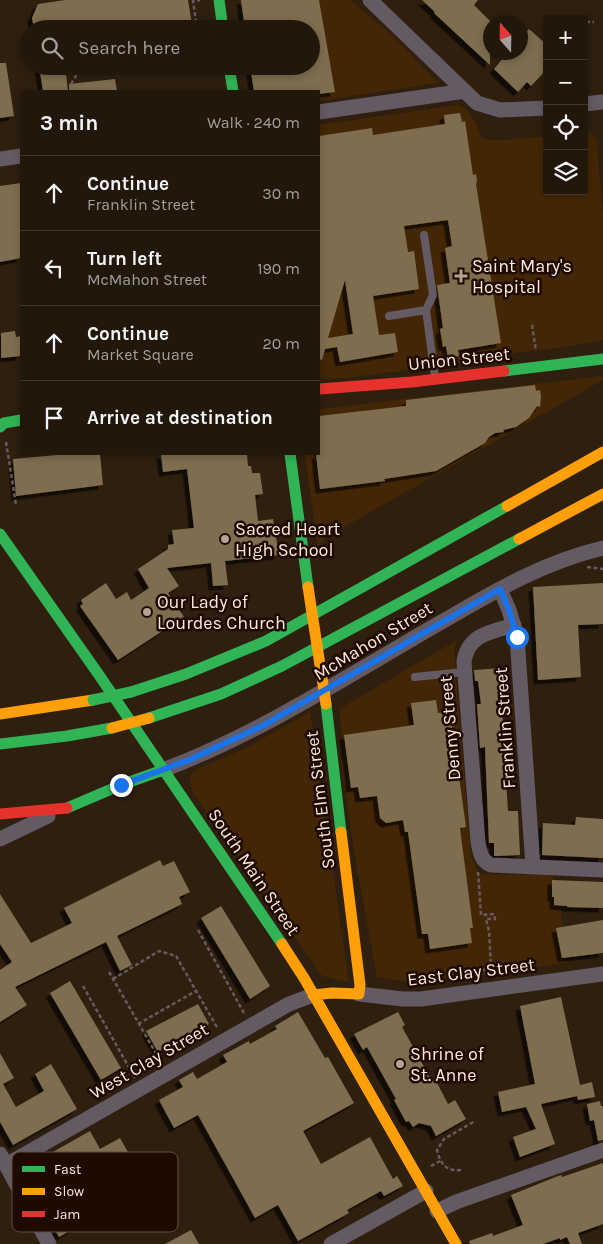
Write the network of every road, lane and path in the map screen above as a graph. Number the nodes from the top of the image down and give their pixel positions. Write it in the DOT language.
graph roads {
  1 [pos="200,0"];
  2 [pos="219,0"];
  3 [pos="370,0"];
  4 [pos="196,20"];
  5 [pos="222,20"];
  6 [pos="588,22"];
  7 [pos="594,22"];
  8 [pos="76,75"];
  9 [pos="230,75"];
  10 [pos="71,84"];
  11 [pos="233,90"];
  12 [pos="465,92"];
  13 [pos="603,102"];
  14 [pos="588,104"];
  15 [pos="543,108"];
  16 [pos="320,112"];
  17 [pos="20,156"];
  18 [pos="0,160"];
  19 [pos="424,234"];
  20 [pos="426,310"];
  21 [pos="389,316"];
  22 [pos="532,325"];
  23 [pos="603,359"];
  24 [pos="539,367"];
  25 [pos="435,379"];
  26 [pos="320,389"];
  27 [pos="20,420"];
  28 [pos="1,423"];
  29 [pos="6,442"];
  30 [pos="603,452"];
  31 [pos="290,455"];
  32 [pos="603,494"];
  33 [pos="16,505"];
  34 [pos="557,531"];
  35 [pos="0,534"];
  36 [pos="522,538"];
  37 [pos="603,548"];
  38 [pos="582,564"];
  39 [pos="603,570"];
  40 [pos="500,589"];
  41 [pos="514,625"];
  42 [pos="464,672"];
  43 [pos="416,677"];
  44 [pos="0,707"];
  45 [pos="14,713"];
  46 [pos="0,714"];
  47 [pos="67,736"];
  48 [pos="0,744"];
  49 [pos="42,751"];
  50 [pos="163,770"];
  51 [pos="67,808"];
  52 [pos="0,814"];
  53 [pos="0,839"];
  54 [pos="483,859"];
  55 [pos="533,867"];
  56 [pos="603,870"];
  57 [pos="198,930"];
  58 [pos="109,972"];
  59 [pos="603,974"];
  60 [pos="113,980"];
  61 [pos="83,986"];
  62 [pos="196,990"];
  63 [pos="482,991"];
  64 [pos="359,994"];
  65 [pos="313,995"];
  66 [pos="138,1024"];
  67 [pos="251,1025"];
  68 [pos="225,1040"];
  69 [pos="166,1072"];
  70 [pos="140,1087"];
  71 [pos="476,1121"];
  72 [pos="603,1150"];
  73 [pos="16,1152"];
  74 [pos="3,1159"];
  75 [pos="461,1170"];
  76 [pos="12,1176"];
  77 [pos="426,1191"];
  78 [pos="437,1211"];
  79 [pos="43,1232"];
  80 [pos="49,1244"];
  81 [pos="331,1244"];
  82 [pos="456,1244"];
  1 -- 4 [label="path"];
  2 -- 5 [label="main road"];
  3 -- 12 [label="street"];
  6 -- 7 [label="path"];
  8 -- 10 [label="path"];
  9 -- 11 [label="main road"];
  12 -- 15 [label="street"];
  12 -- 16 [label="street"];
  13 -- 14 [label="street"];
  17 -- 18 [label="street"];
  19 -- 20 [label="lane"];
  20 -- 21 [label="lane"];
  20 -- 25 [label="lane"];
  22 -- 24 [label="path"];
  23 -- 24 [label="main road, Union Street"];
  24 -- 25 [label="main road, Union Street"];
  25 -- 26 [label="main road, Union Street"];
  27 -- 28 [label="main road"];
  29 -- 33 [label="path"];
  30 -- 45 [label="main road, bridge"];
  31 -- 64 [label="main road, South Elm Street, bridge"];
  32 -- 36 [label="main road"];
  34 -- 36 [label="main road"];
  35 -- 50 [label="main road, South Main Street"];
  36 -- 47 [label="main road, bridge"];
  37 -- 40 [label="street, McMahon Street"];
  38 -- 39 [label="path"];
  40 -- 41 [label="street, Franklin Street"];
  40 -- 50 [label="street, McMahon Street"];
  41 -- 42 [label="street, Denny Street"];
  41 -- 55 [label="street, Franklin Street"];
  42 -- 43 [label="lane"];
  42 -- 54 [label="street, Denny Street"];
  44 -- 45 [label="main road"];
  45 -- 46 [label="main road"];
  47 -- 48 [label="main road"];
  47 -- 49 [label="main road"];
  50 -- 51 [label="main road"];
  50 -- 65 [label="main road, South Main Street"];
  51 -- 52 [label="main road"];
  51 -- 53 [label="street"];
  54 -- 55 [label="street"];
  54 -- 63 [label="path"];
  55 -- 56 [label="street"];
  57 -- 67 [label="path"];
  58 -- 60 [label="path"];
  59 -- 63 [label="street, East Clay Street"];
  60 -- 62 [label="path"];
  60 -- 66 [label="path"];
  61 -- 70 [label="path"];
  62 -- 66 [label="path"];
  62 -- 68 [label="path"];
  63 -- 64 [label="street, East Clay Street"];
  64 -- 65 [label="main road, East Clay Street"];
  65 -- 67 [label="street, West Clay Street"];
  65 -- 77 [label="main road, South Main Street"];
  66 -- 69 [label="path"];
  67 -- 68 [label="street, West Clay Street"];
  68 -- 69 [label="street, West Clay Street"];
  69 -- 70 [label="street, West Clay Street"];
  70 -- 73 [label="street, West Clay Street"];
  71 -- 75 [label="path"];
  72 -- 78 [label="street"];
  74 -- 76 [label="street"];
  77 -- 78 [label="main road, South Main Street"];
  77 -- 81 [label="street"];
  78 -- 82 [label="main road, South Main Street"];
  79 -- 80 [label="street"];
}
